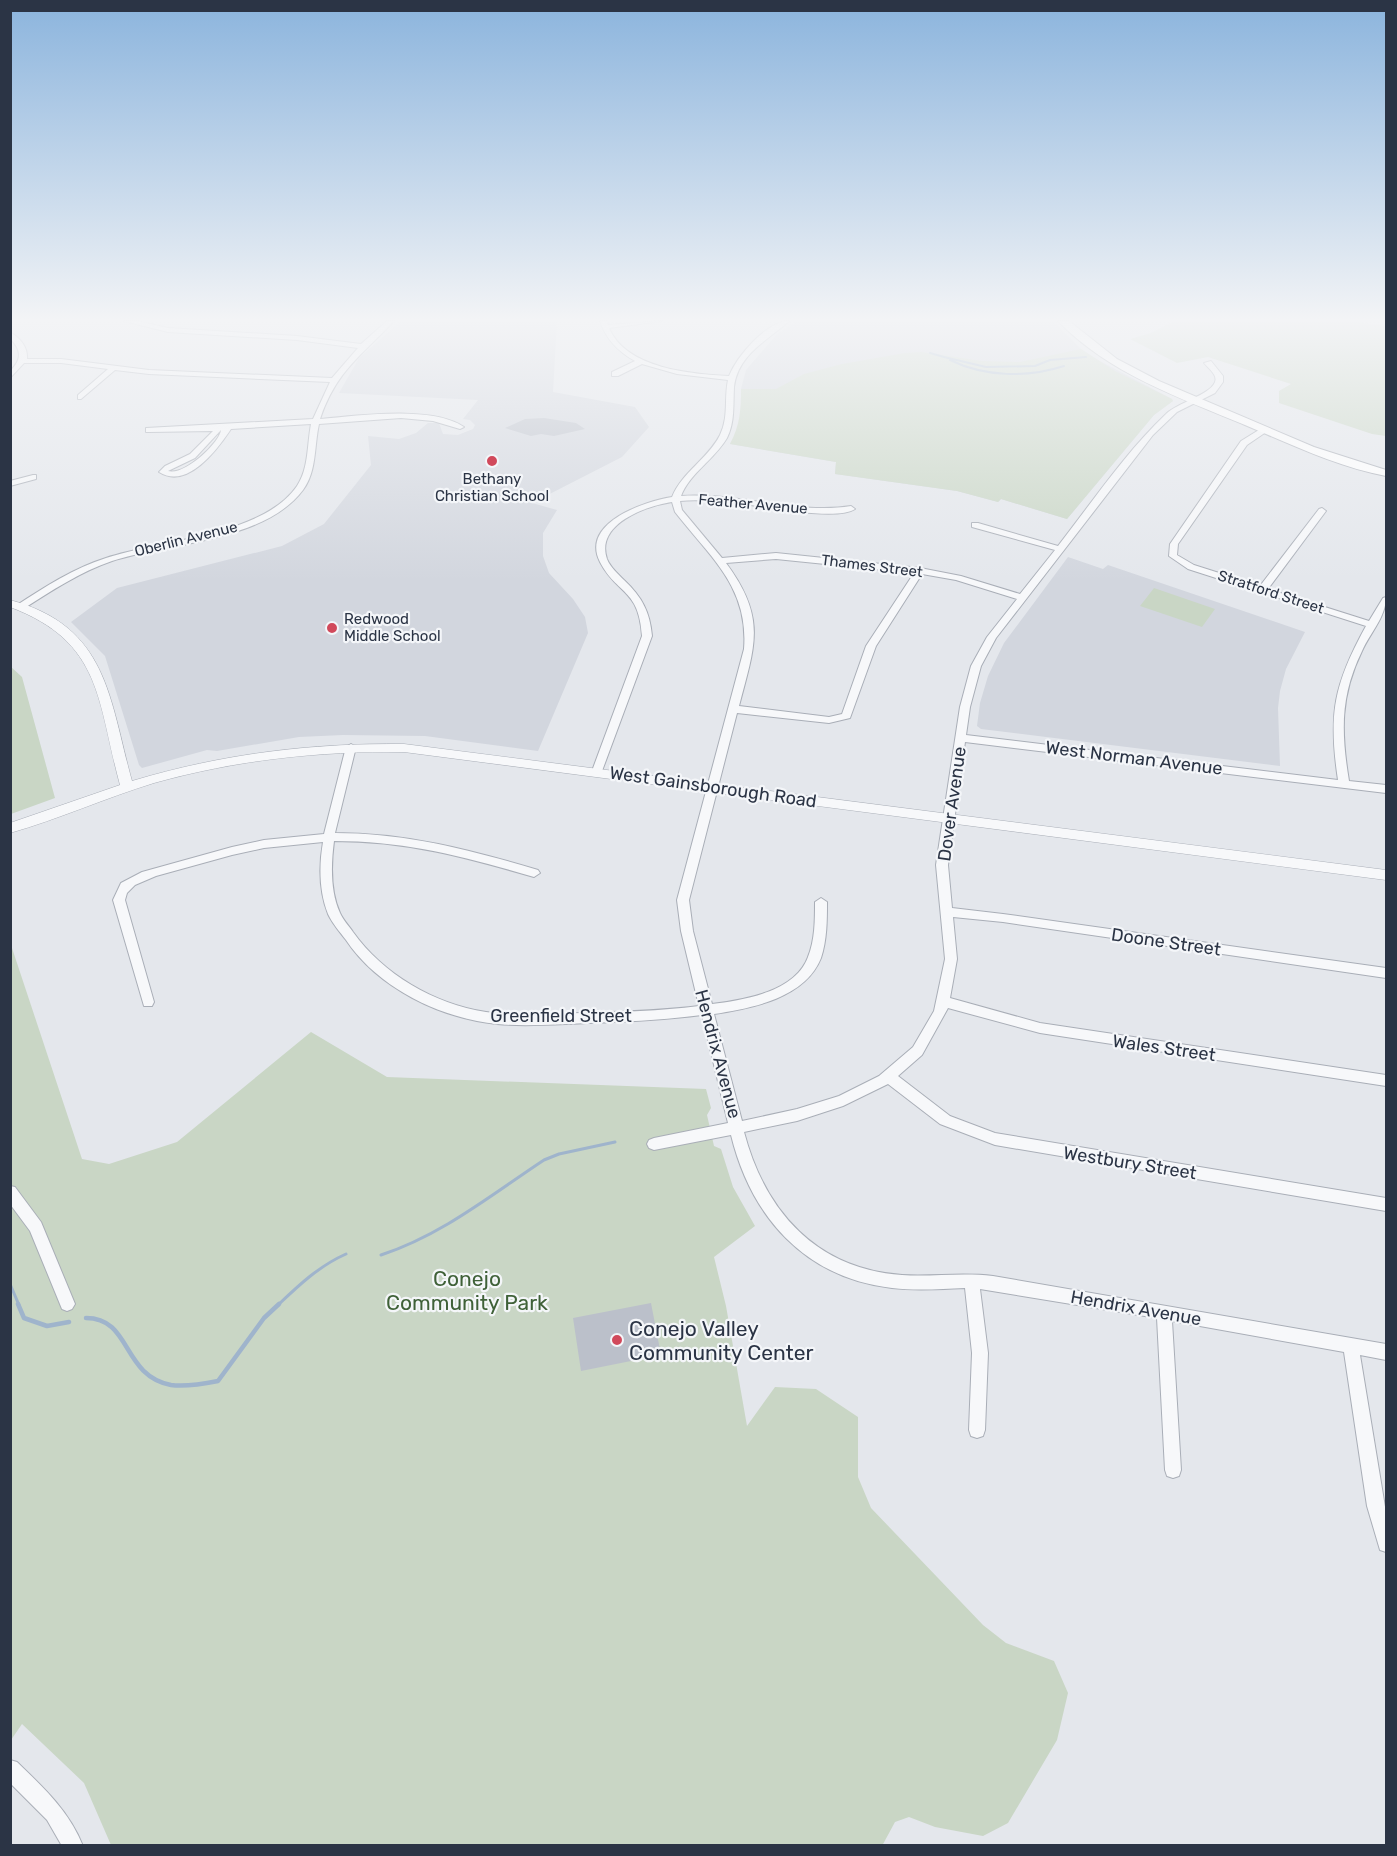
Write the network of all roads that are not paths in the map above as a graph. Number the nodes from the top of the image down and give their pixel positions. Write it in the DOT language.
graph roads {
  1 [pos="322,408"];
  2 [pos="731,408"];
  3 [pos="1179,408"];
  4 [pos="1212,408"];
  5 [pos="316,422"];
  6 [pos="460,427"];
  7 [pos="224,428"];
  8 [pos="149,430"];
  9 [pos="1264,430"];
  10 [pos="1386,474"];
  11 [pos="33,477"];
  12 [pos="10,484"];
  13 [pos="675,500"];
  14 [pos="851,509"];
  15 [pos="1322,511"];
  16 [pos="975,525"];
  17 [pos="1060,549"];
  18 [pos="718,561"];
  19 [pos="920,571"];
  20 [pos="1263,589"];
  21 [pos="1022,598"];
  22 [pos="1386,600"];
  23 [pos="15,605"];
  24 [pos="1372,625"];
  25 [pos="733,709"];
  26 [pos="962,738"];
  27 [pos="351,747"];
  28 [pos="597,771"];
  29 [pos="1344,784"];
  30 [pos="127,787"];
  31 [pos="712,787"];
  32 [pos="1386,789"];
  33 [pos="949,818"];
  34 [pos="10,828"];
  35 [pos="330,837"];
  36 [pos="534,873"];
  37 [pos="1386,875"];
  38 [pos="821,902"];
  39 [pos="946,912"];
  40 [pos="1386,973"];
  41 [pos="148,1002"];
  42 [pos="945,1002"];
  43 [pos="705,1009"];
  44 [pos="890,1077"];
  45 [pos="1386,1081"];
  46 [pos="737,1127"];
  47 [pos="654,1144"];
  48 [pos="10,1192"];
  49 [pos="1386,1205"];
  50 [pos="972,1281"];
  51 [pos="67,1304"];
  52 [pos="1164,1313"];
  53 [pos="1351,1346"];
  54 [pos="1386,1352"];
  55 [pos="978,1430"];
  56 [pos="1173,1470"];
  57 [pos="1386,1544"];
  58 [pos="10,1768"];
  59 [pos="73,1845"];
  1 -- 5 [label="street, Oberlin Avenue"];
  2 -- 13 [label="street"];
  3 -- 17 [label="street, Dover Avenue"];
  4 -- 9 [label="main road"];
  5 -- 6 [label="street"];
  5 -- 7 [label="street"];
  5 -- 23 [label="street, Oberlin Avenue"];
  7 -- 7 [label="street"];
  7 -- 8 [label="street"];
  9 -- 10 [label="main road"];
  9 -- 20 [label="street, Stratford Street"];
  11 -- 12 [label="street"];
  13 -- 14 [label="street, Feather Avenue"];
  13 -- 18 [label="street, Hendrix Avenue"];
  13 -- 28 [label="street, Feather Avenue"];
  15 -- 20 [label="street"];
  16 -- 17 [label="street"];
  17 -- 21 [label="street, Dover Avenue"];
  18 -- 19 [label="street, Thames Street"];
  18 -- 25 [label="street, Hendrix Avenue"];
  19 -- 21 [label="street, Thames Street"];
  19 -- 25 [label="street"];
  20 -- 24 [label="street, Stratford Street"];
  21 -- 26 [label="street, Dover Avenue"];
  22 -- 24 [label="street"];
  23 -- 30 [label="street"];
  24 -- 29 [label="street"];
  25 -- 31 [label="street, Hendrix Avenue"];
  26 -- 29 [label="street, West Norman Avenue"];
  26 -- 33 [label="street, Dover Avenue"];
  27 -- 28 [label="street, West Gainsborough Road"];
  27 -- 30 [label="street, West Gainsborough Road"];
  27 -- 35 [label="street, Greenfield Street"];
  28 -- 31 [label="street, West Gainsborough Road"];
  29 -- 32 [label="street, West Norman Avenue"];
  30 -- 34 [label="street"];
  31 -- 33 [label="street, West Gainsborough Road"];
  31 -- 43 [label="street, Hendrix Avenue"];
  33 -- 37 [label="street, West Gainsborough Road"];
  33 -- 39 [label="street, Dover Avenue"];
  35 -- 36 [label="street"];
  35 -- 41 [label="street"];
  35 -- 43 [label="street, Greenfield Street"];
  38 -- 43 [label="street, Greenfield Street"];
  39 -- 40 [label="street, Doone Street"];
  39 -- 42 [label="street, Dover Avenue"];
  42 -- 44 [label="street, Dover Avenue"];
  42 -- 45 [label="street, Wales Street"];
  43 -- 46 [label="street, Hendrix Avenue"];
  44 -- 46 [label="street, Dover Avenue"];
  44 -- 49 [label="street, Westbury Street"];
  46 -- 47 [label="street, Dover Avenue"];
  46 -- 50 [label="street, Hendrix Avenue"];
  48 -- 51 [label="street"];
  50 -- 52 [label="street, Hendrix Avenue"];
  50 -- 55 [label="street"];
  52 -- 53 [label="street, Hendrix Avenue"];
  52 -- 56 [label="street"];
  53 -- 54 [label="street, Hendrix Avenue"];
  53 -- 57 [label="street"];
  58 -- 59 [label="street"];
}
